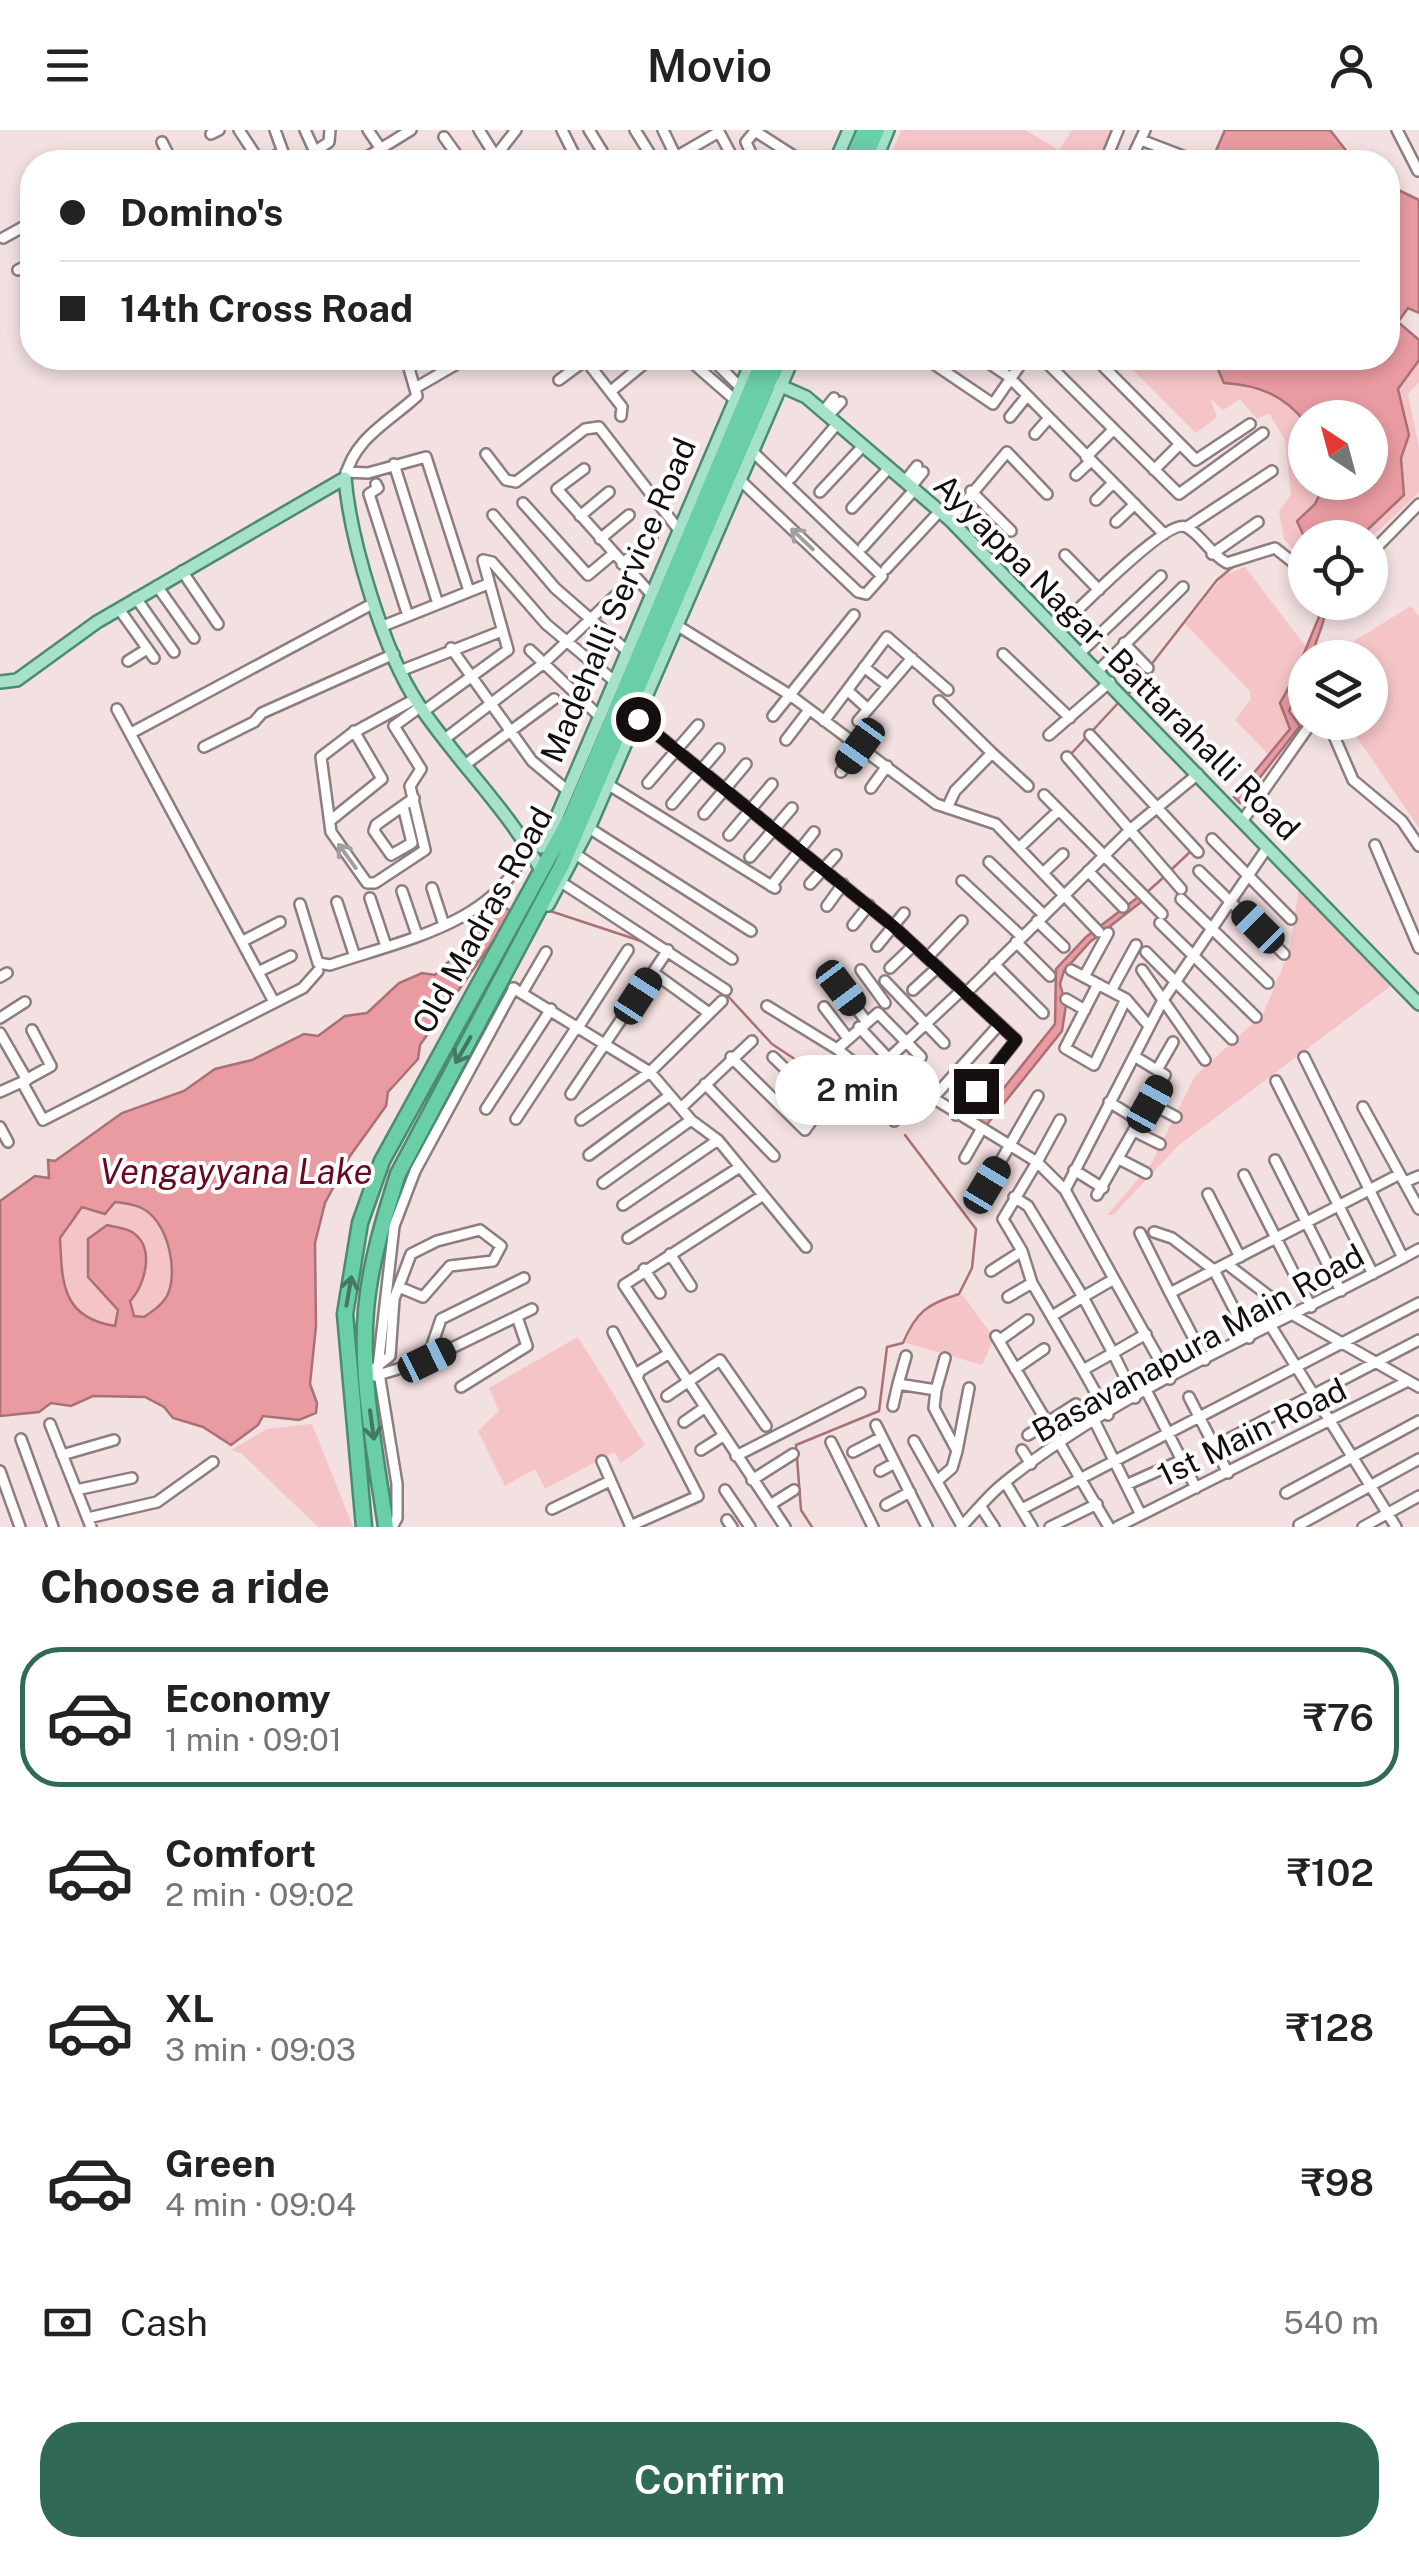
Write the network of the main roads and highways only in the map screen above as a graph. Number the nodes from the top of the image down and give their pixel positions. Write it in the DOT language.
graph roads {
  1 [pos="758,370"];
  2 [pos="759,370"];
  3 [pos="759,370"];
  4 [pos="760,370"];
  5 [pos="763,370"];
  6 [pos="0,682"];
  7 [pos="572,815"];
  8 [pos="556,820"];
  9 [pos="527,842"];
  10 [pos="542,872"];
  11 [pos="533,924"];
  12 [pos="1419,1004"];
  13 [pos="364,1527"];
  14 [pos="389,1527"];
  1 -- 8 [label="main road, Madehalli Service Road"];
  2 -- 7 [label="highway, Old Madras Road"];
  3 -- 11 [label="highway, Old Madras Road"];
  4 -- 11 [label="main road"];
  5 -- 12 [label="main road, Ayyappa Nagar - Battarahalli Road"];
  6 -- 9 [label="main road"];
  7 -- 8 [label="highway"];
  7 -- 10 [label="highway, Old Madras Road"];
  8 -- 9 [label="main road"];
  9 -- 10 [label="main road"];
  13 -- 10 [label="highway, Old Madras Road, one-way"];
  11 -- 14 [label="highway, Old Madras Road"];
}
